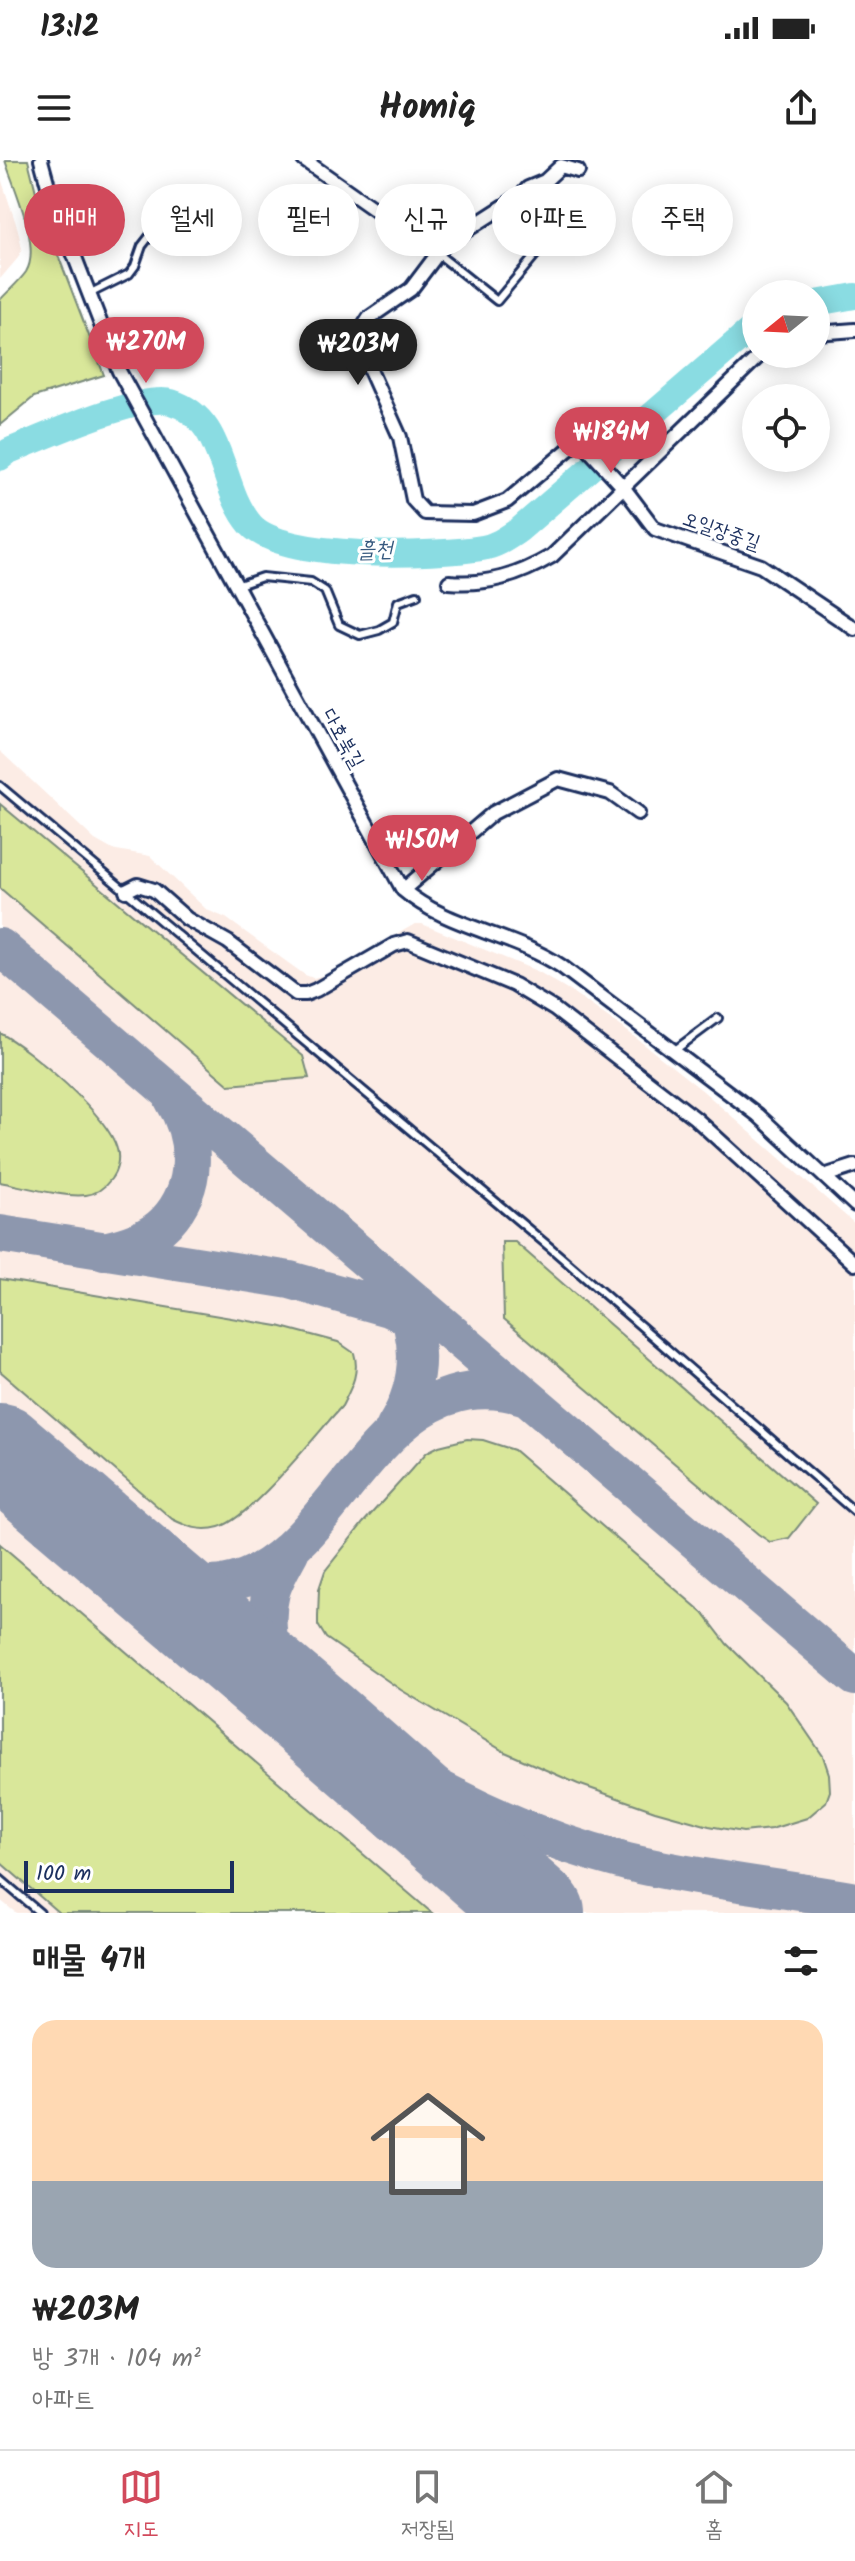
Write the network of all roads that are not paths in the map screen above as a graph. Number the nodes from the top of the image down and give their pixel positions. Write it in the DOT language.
graph roads {
  1 [pos="41,160"];
  2 [pos="304,160"];
  3 [pos="578,171"];
  4 [pos="375,210"];
  5 [pos="476,224"];
  6 [pos="141,249"];
  7 [pos="436,256"];
  8 [pos="441,256"];
  9 [pos="535,256"];
  10 [pos="89,294"];
  11 [pos="855,330"];
  12 [pos="830,332"];
  13 [pos="747,368"];
  14 [pos="594,428"];
  15 [pos="580,440"];
  16 [pos="624,488"];
  17 [pos="449,582"];
  18 [pos="236,586"];
  19 [pos="417,595"];
  20 [pos="855,629"];
  21 [pos="0,786"];
  22 [pos="638,813"];
  23 [pos="403,890"];
  24 [pos="126,891"];
  25 [pos="718,1018"];
  26 [pos="675,1050"];
  27 [pos="855,1166"];
  28 [pos="824,1176"];
  29 [pos="855,1205"];
  30 [pos="855,1264"];
  31 [pos="855,1512"];
  32 [pos="0,1879"];
  33 [pos="40,1913"];
  1 -- 10 [label="street"];
  2 -- 4 [label="street"];
  3 -- 5 [label="street"];
  6 -- 10 [label="lane"];
  7 -- 15 [label="street"];
  8 -- 9 [label="lane"];
  10 -- 18 [label="street, 다호북길"];
  11 -- 12 [label="street"];
  13 -- 16 [label="street"];
  14 -- 15 [label="street"];
  15 -- 16 [label="street, 오일장중길"];
  16 -- 17 [label="street"];
  16 -- 20 [label="street, 오일장중길"];
  18 -- 19 [label="lane"];
  18 -- 23 [label="street, 다호북길"];
  21 -- 24 [label="lane"];
  22 -- 23 [label="street"];
  23 -- 26 [label="street, 다호북길"];
  24 -- 30 [label="street"];
  24 -- 31 [label="lane"];
  25 -- 26 [label="lane"];
  26 -- 28 [label="street, 다호북길"];
  27 -- 28 [label="street"];
  28 -- 29 [label="street, 다호북길"];
  32 -- 33 [label="lane"];
}
